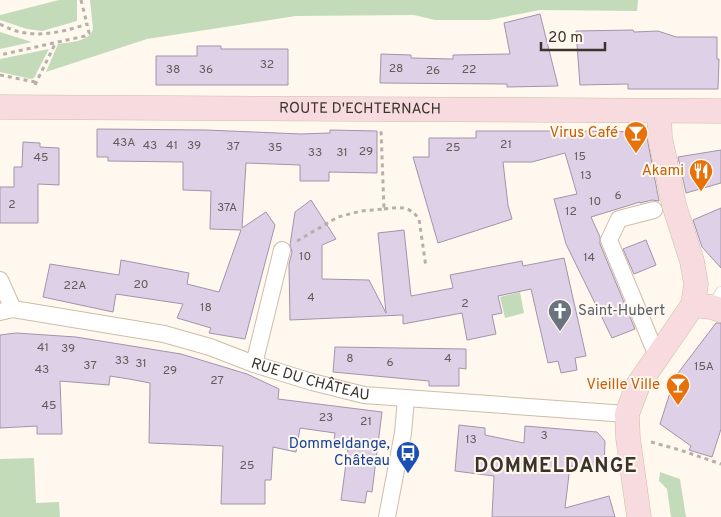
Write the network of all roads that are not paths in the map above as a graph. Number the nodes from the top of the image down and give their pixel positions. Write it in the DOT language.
graph roads {
  1 [pos="0,107"];
  2 [pos="659,111"];
  3 [pos="721,111"];
  4 [pos="654,210"];
  5 [pos="282,250"];
  6 [pos="0,280"];
  7 [pos="711,303"];
  8 [pos="6,311"];
  9 [pos="657,356"];
  10 [pos="254,364"];
  11 [pos="406,399"];
  12 [pos="627,414"];
  13 [pos="387,517"];
  14 [pos="639,517"];
  1 -- 2 [label="street, ROUTE D'ECHTERNACH"];
  2 -- 3 [label="street, ROUTE D'ECHTERNACH"];
  2 -- 7 [label="street"];
  4 -- 9 [label="street"];
  5 -- 10 [label="street"];
  6 -- 8 [label="street"];
  7 -- 9 [label="street"];
  8 -- 10 [label="street, RUE DU CHÂTEAU"];
  9 -- 12 [label="street"];
  10 -- 11 [label="street, RUE DU CHÂTEAU"];
  11 -- 12 [label="street, RUE DU CHÂTEAU"];
  11 -- 13 [label="street"];
  12 -- 14 [label="street"];
}
